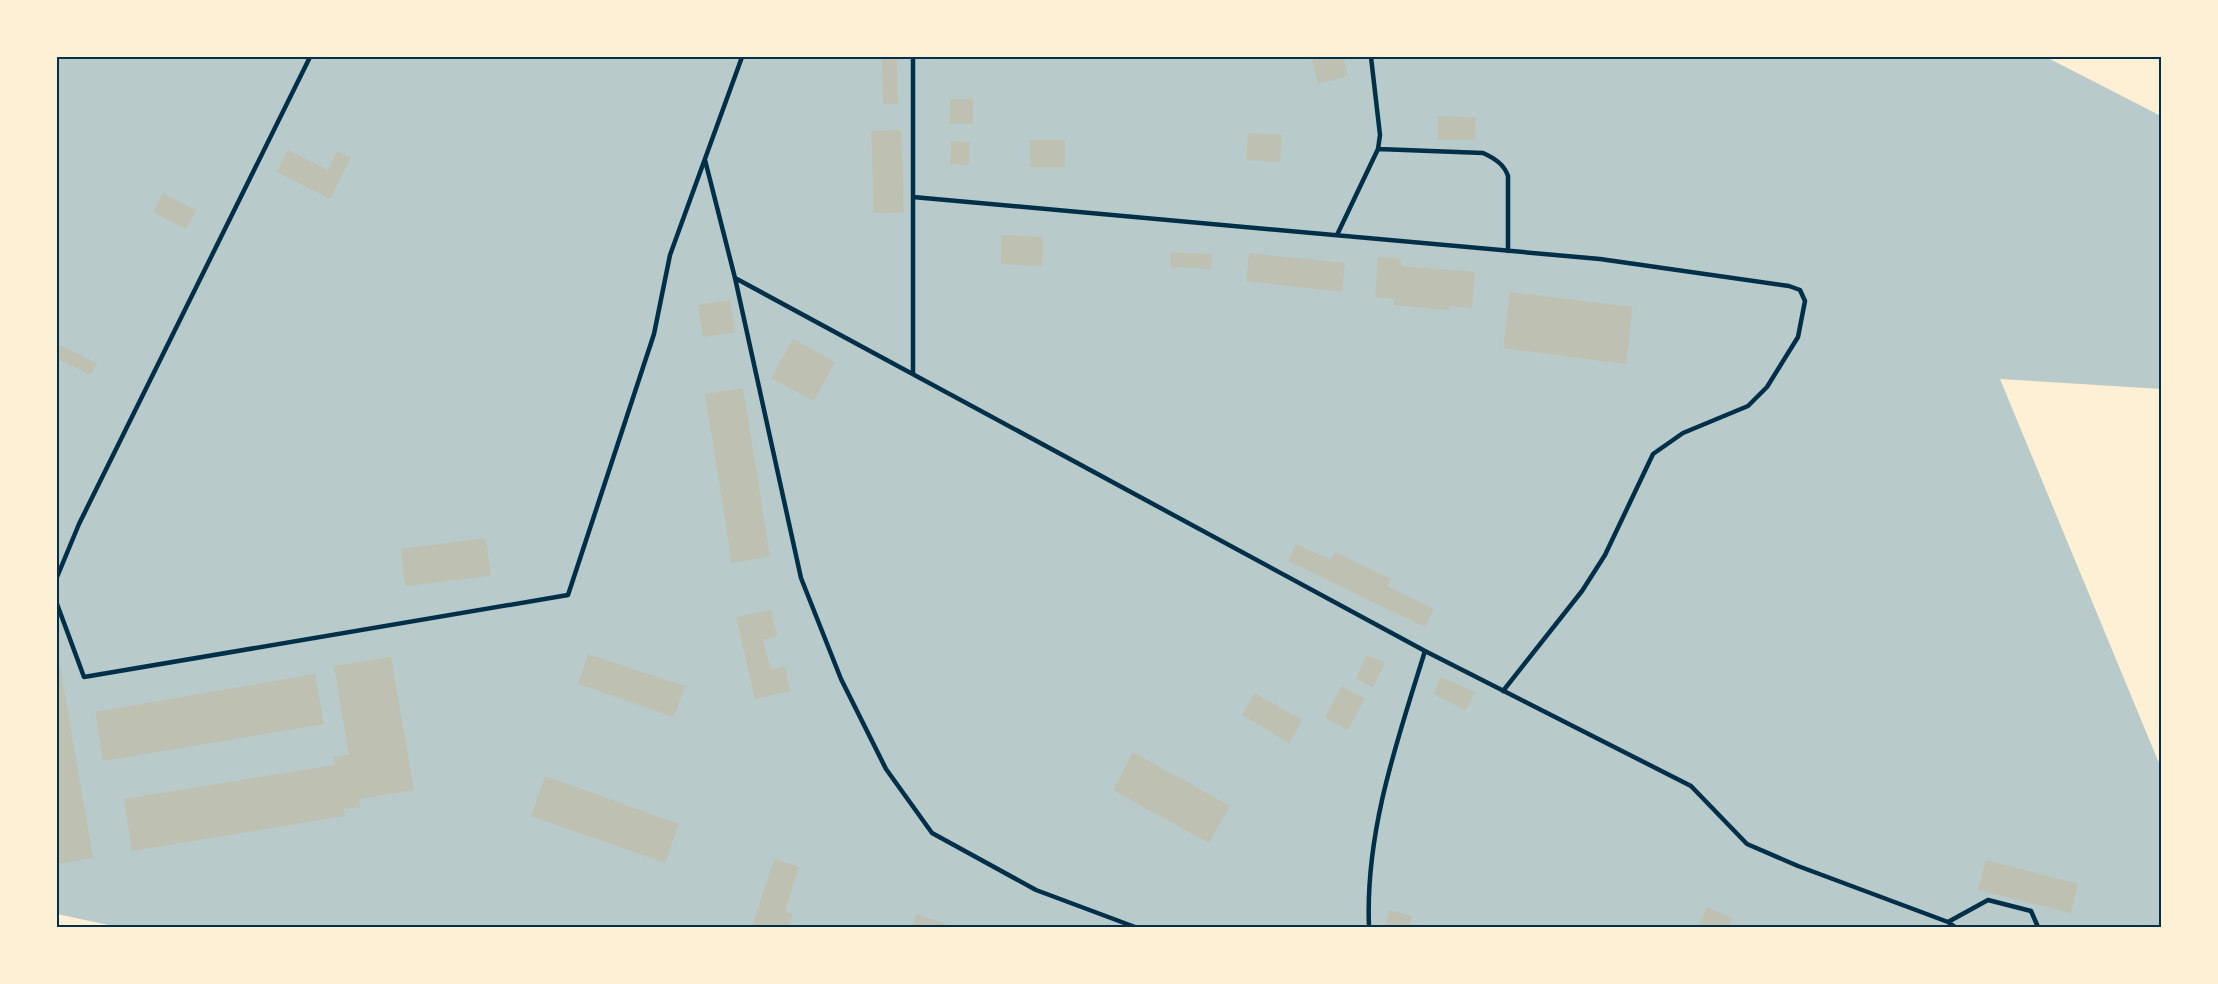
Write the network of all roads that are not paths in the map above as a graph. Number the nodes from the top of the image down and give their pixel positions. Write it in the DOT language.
graph roads {
  1 [pos="310,57"];
  2 [pos="742,57"];
  3 [pos="913,57"];
  4 [pos="1371,57"];
  5 [pos="1378,149"];
  6 [pos="705,160"];
  7 [pos="913,197"];
  8 [pos="1337,235"];
  9 [pos="1508,250"];
  10 [pos="735,278"];
  11 [pos="913,374"];
  12 [pos="57,577"];
  13 [pos="57,604"];
  14 [pos="1425,651"];
  15 [pos="1503,691"];
  16 [pos="1948,922"];
  17 [pos="1135,927"];
  18 [pos="1369,927"];
  19 [pos="1955,927"];
  20 [pos="2038,927"];
  1 -- 12 [label="lane"];
  2 -- 6 [label="lane"];
  3 -- 7 [label="lane"];
  4 -- 5 [label="lane"];
  5 -- 8 [label="lane"];
  5 -- 9 [label="lane"];
  6 -- 10 [label="lane"];
  6 -- 13 [label="lane"];
  7 -- 8 [label="lane"];
  7 -- 11 [label="lane"];
  8 -- 9 [label="lane"];
  9 -- 15 [label="lane"];
  10 -- 11 [label="lane"];
  10 -- 17 [label="lane"];
  11 -- 14 [label="lane"];
  14 -- 15 [label="lane"];
  14 -- 18 [label="lane"];
  15 -- 16 [label="lane"];
  16 -- 19 [label="lane"];
  16 -- 20 [label="lane"];
}
